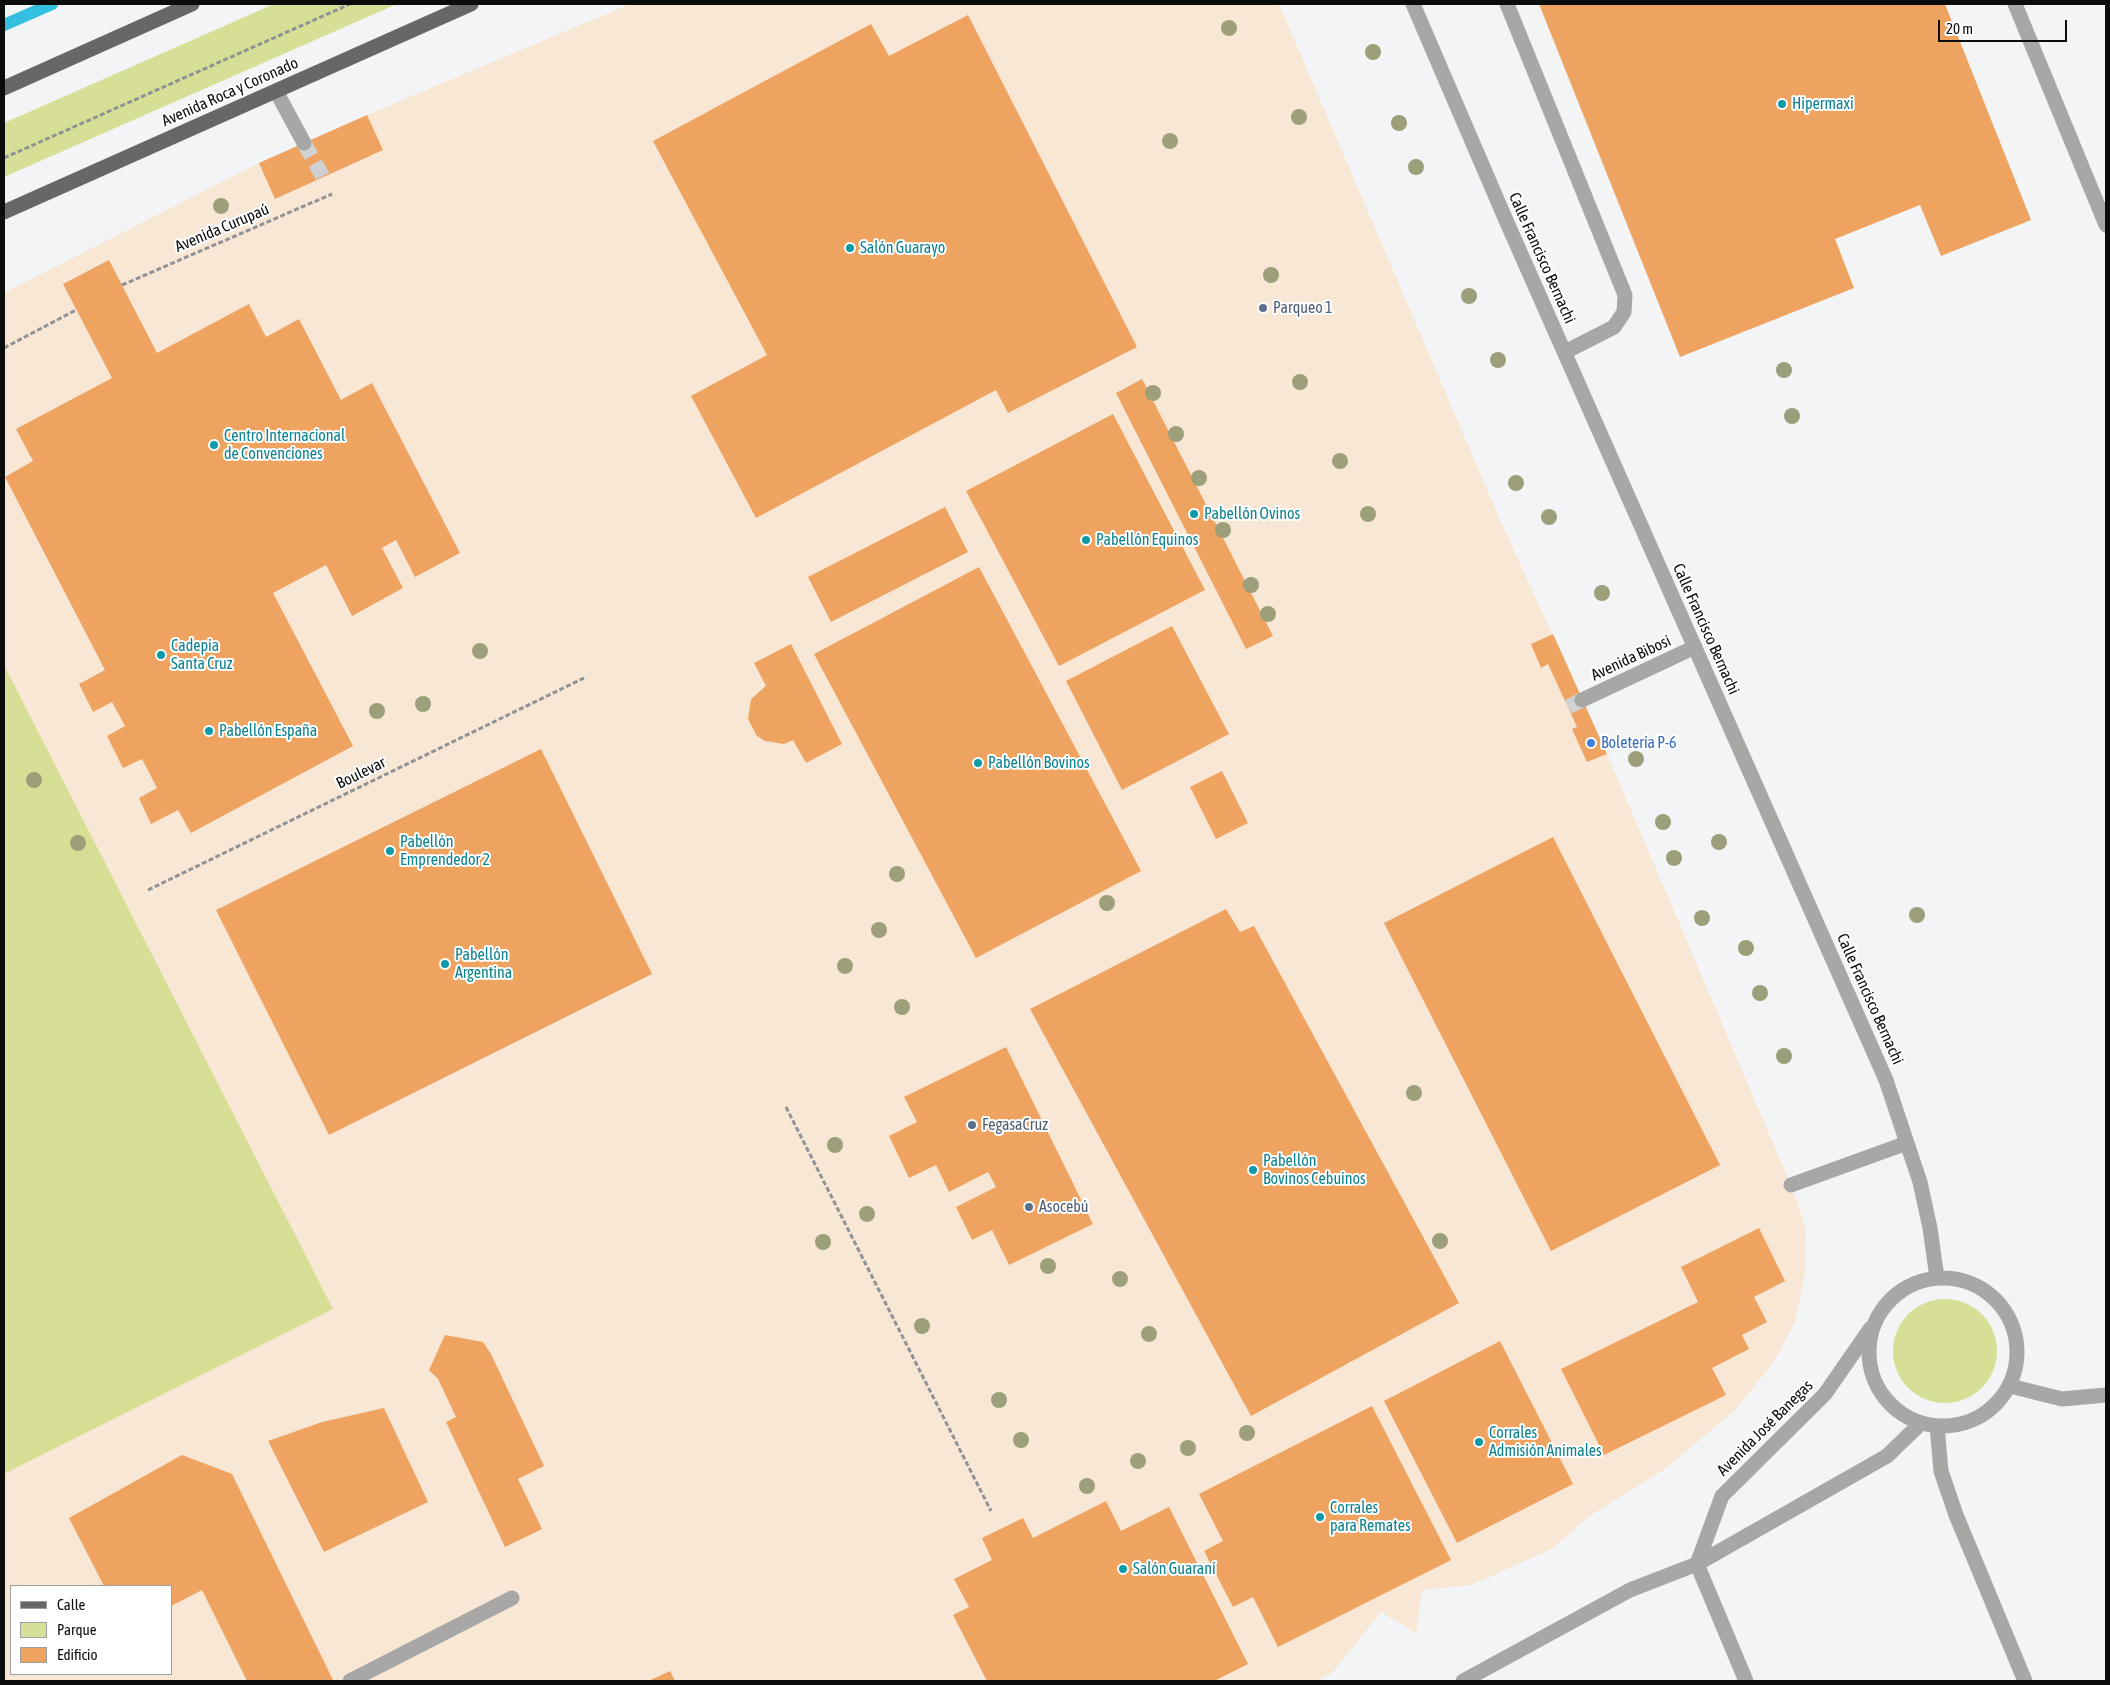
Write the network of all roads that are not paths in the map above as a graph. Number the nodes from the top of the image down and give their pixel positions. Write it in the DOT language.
graph roads {
  1 [pos="192,4"];
  2 [pos="472,4"];
  3 [pos="1413,4"];
  4 [pos="1507,4"];
  5 [pos="2015,4"];
  6 [pos="4,88"];
  7 [pos="276,91"];
  8 [pos="304,143"];
  9 [pos="4,212"];
  10 [pos="2106,225"];
  11 [pos="1564,352"];
  12 [pos="1694,647"];
  13 [pos="1582,700"];
  14 [pos="1907,1143"];
  15 [pos="1791,1185"];
  16 [pos="1937,1278"];
  17 [pos="1873,1325"];
  18 [pos="2010,1386"];
  19 [pos="2106,1395"];
  20 [pos="1920,1424"];
  21 [pos="1937,1426"];
  22 [pos="1697,1564"];
  23 [pos="512,1598"];
  24 [pos="350,1681"];
  25 [pos="1463,1681"];
  26 [pos="1746,1681"];
  27 [pos="2026,1681"];
  1 -- 6 [label="main road"];
  2 -- 7 [label="main road, Avenida Roca y Coronado"];
  3 -- 11 [label="street, Calle Francisco Bernachi"];
  4 -- 11 [label="street"];
  5 -- 10 [label="street"];
  7 -- 8 [label="street"];
  7 -- 9 [label="main road, Avenida Roca y Coronado"];
  11 -- 12 [label="street, Calle Francisco Bernachi"];
  12 -- 13 [label="street, Avenida Bibosi"];
  12 -- 14 [label="street, Calle Francisco Bernachi"];
  14 -- 15 [label="street"];
  14 -- 16 [label="street, Calle Francisco Bernachi"];
  16 -- 17 [label="street"];
  16 -- 18 [label="street"];
  17 -- 20 [label="street"];
  17 -- 22 [label="street, Avenida José Banegas"];
  18 -- 19 [label="street"];
  18 -- 21 [label="street"];
  20 -- 21 [label="street"];
  20 -- 22 [label="street"];
  21 -- 27 [label="street"];
  22 -- 25 [label="street"];
  22 -- 26 [label="street"];
  23 -- 24 [label="street"];
}
